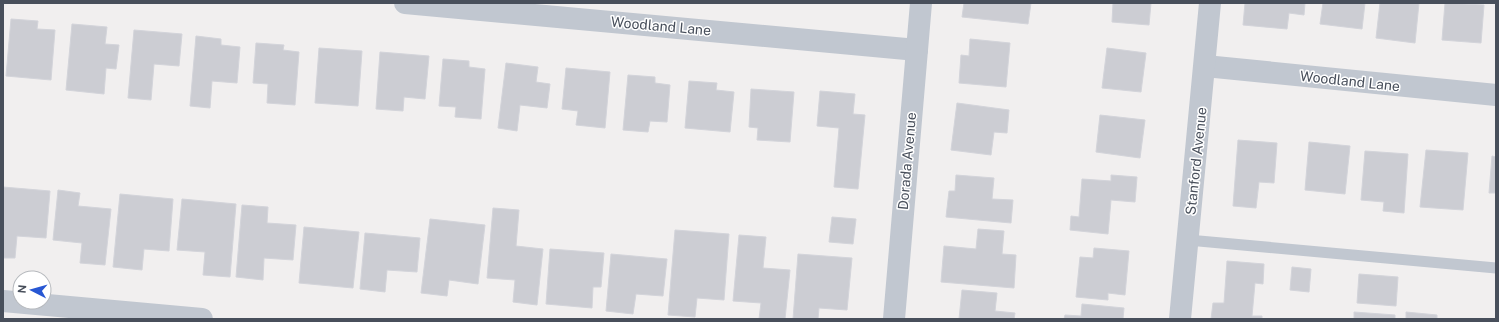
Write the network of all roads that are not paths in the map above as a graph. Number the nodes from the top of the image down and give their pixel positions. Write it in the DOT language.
graph roads {
  1 [pos="405,3"];
  2 [pos="921,3"];
  3 [pos="1210,3"];
  4 [pos="917,50"];
  5 [pos="1205,66"];
  6 [pos="1496,95"];
  7 [pos="1188,240"];
  8 [pos="1496,268"];
  9 [pos="3,300"];
  10 [pos="202,319"];
  11 [pos="894,319"];
  12 [pos="1180,319"];
  1 -- 4 [label="street, Woodland Lane"];
  2 -- 4 [label="street, Dorada Avenue"];
  3 -- 5 [label="street, Stanford Avenue"];
  4 -- 11 [label="street, Dorada Avenue"];
  5 -- 6 [label="street, Woodland Lane"];
  5 -- 7 [label="street, Stanford Avenue"];
  7 -- 8 [label="lane"];
  7 -- 12 [label="street, Stanford Avenue"];
  9 -- 10 [label="street"];
}
